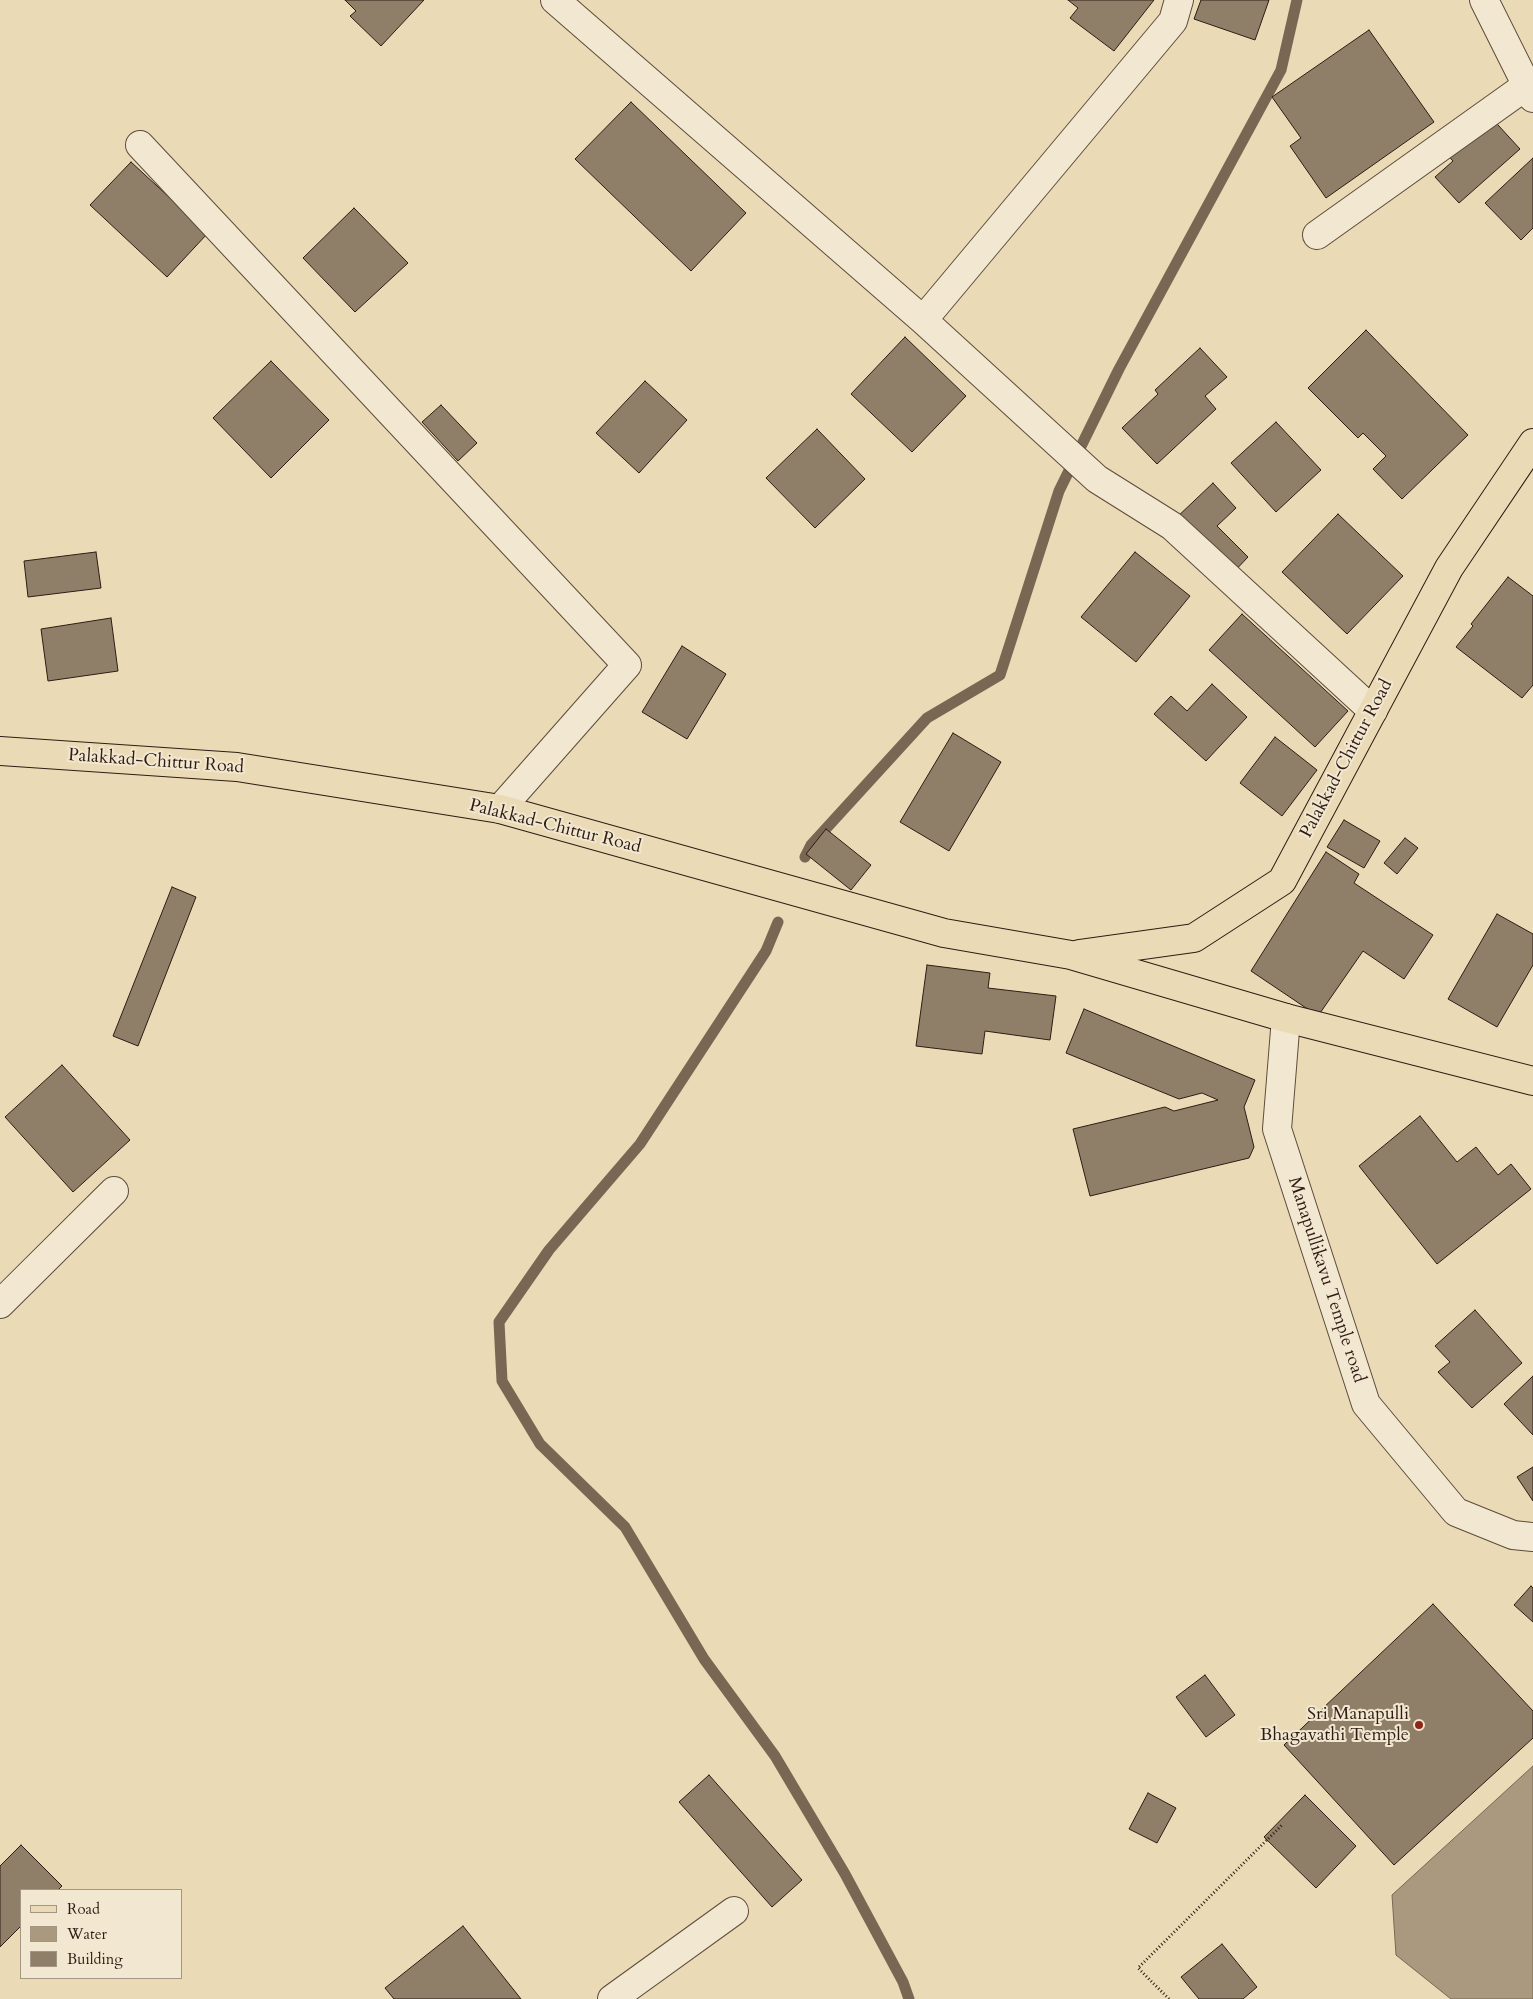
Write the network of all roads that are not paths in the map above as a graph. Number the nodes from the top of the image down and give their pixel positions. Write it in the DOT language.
graph roads {
  1 [pos="555,0"];
  2 [pos="1179,0"];
  3 [pos="1484,0"];
  4 [pos="1529,92"];
  5 [pos="140,146"];
  6 [pos="1317,235"];
  7 [pos="923,320"];
  8 [pos="1533,443"];
  9 [pos="1373,711"];
  10 [pos="0,751"];
  11 [pos="500,809"];
  12 [pos="1071,955"];
  13 [pos="1286,1018"];
  14 [pos="1533,1081"];
  15 [pos="114,1190"];
  16 [pos="0,1304"];
  17 [pos="1533,1537"];
  18 [pos="734,1911"];
  19 [pos="612,1999"];
  1 -- 7 [label="street"];
  2 -- 7 [label="street"];
  3 -- 4 [label="street"];
  4 -- 6 [label="street"];
  5 -- 11 [label="street"];
  7 -- 9 [label="street"];
  8 -- 9 [label="main road, Palakkad-Chittur Road"];
  9 -- 12 [label="main road, Palakkad-Chittur Road"];
  10 -- 11 [label="main road, Palakkad-Chittur Road"];
  11 -- 12 [label="main road, Palakkad-Chittur Road"];
  12 -- 13 [label="main road, Palakkad-Chittur Road"];
  13 -- 14 [label="main road, Palakkad-Chittur Road"];
  13 -- 17 [label="street, Manapullikavu Temple road"];
  15 -- 16 [label="street"];
  18 -- 19 [label="street"];
}
